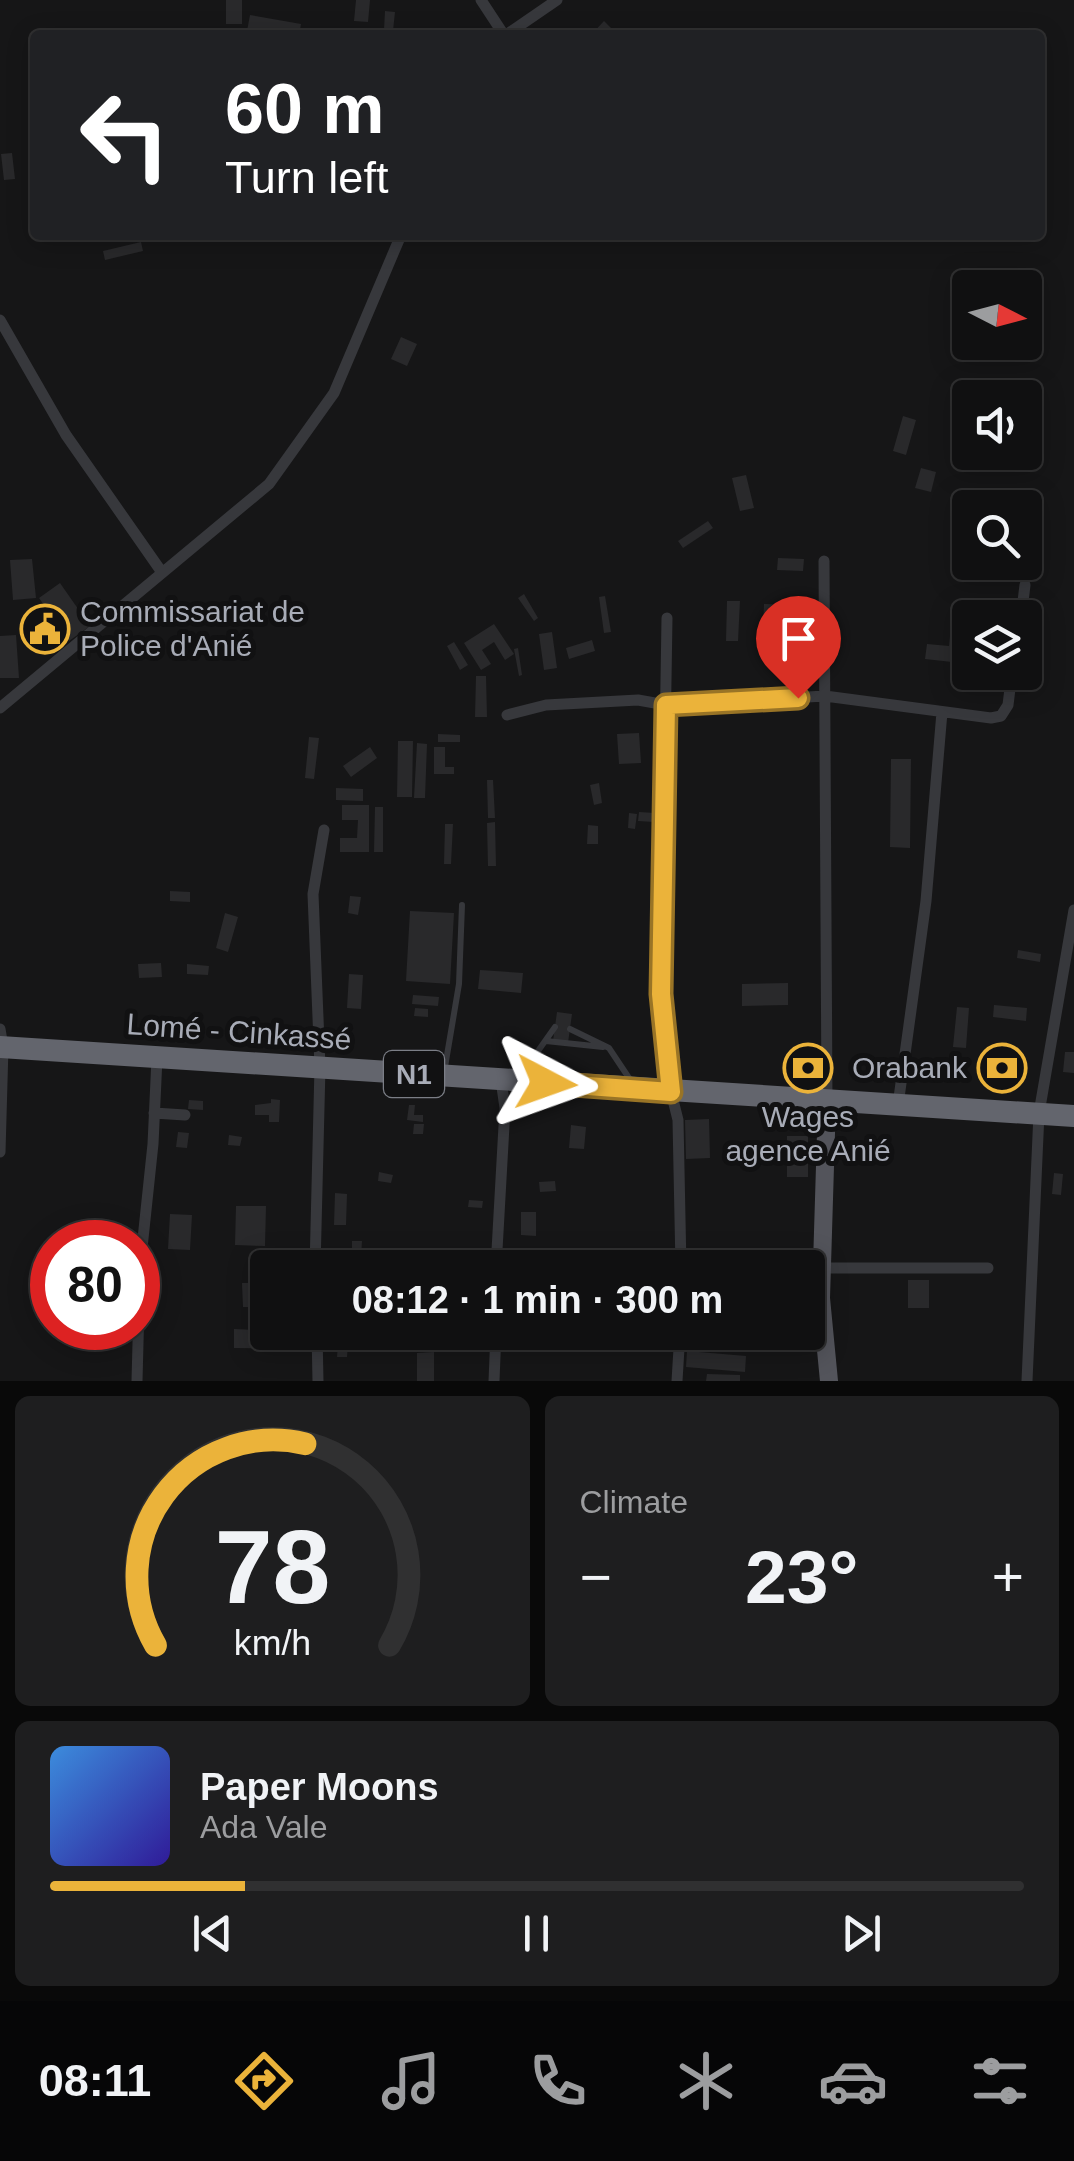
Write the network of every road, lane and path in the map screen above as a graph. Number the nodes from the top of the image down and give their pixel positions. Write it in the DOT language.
graph roads {
  1 [pos="481,0"];
  2 [pos="557,0"];
  3 [pos="502,30"];
  4 [pos="512,30"];
  5 [pos="399,240"];
  6 [pos="0,320"];
  7 [pos="824,561"];
  8 [pos="161,571"];
  9 [pos="1025,586"];
  10 [pos="1023,600"];
  11 [pos="667,618"];
  12 [pos="1010,690"];
  13 [pos="825,696"];
  14 [pos="2,702"];
  15 [pos="666,705"];
  16 [pos="942,712"];
  17 [pos="507,714"];
  18 [pos="324,830"];
  19 [pos="462,905"];
  20 [pos="1074,910"];
  21 [pos="555,1027"];
  22 [pos="570,1029"];
  23 [pos="1,1041"];
  24 [pos="545,1041"];
  25 [pos="609,1048"];
  26 [pos="157,1058"];
  27 [pos="320,1067"];
  28 [pos="444,1076"];
  29 [pos="509,1080"];
  30 [pos="637,1090"];
  31 [pos="671,1092"];
  32 [pos="827,1100"];
  33 [pos="898,1105"];
  34 [pos="154,1113"];
  35 [pos="1039,1114"];
  36 [pos="185,1115"];
  37 [pos="1074,1116"];
  38 [pos="0,1152"];
  39 [pos="315,1250"];
  40 [pos="497,1250"];
  41 [pos="682,1250"];
  42 [pos="822,1250"];
  43 [pos="825,1266"];
  44 [pos="988,1268"];
  45 [pos="825,1340"];
  46 [pos="317,1350"];
  47 [pos="495,1350"];
  48 [pos="679,1350"];
  49 [pos="137,1381"];
  50 [pos="318,1381"];
  51 [pos="494,1381"];
  52 [pos="677,1381"];
  53 [pos="829,1381"];
  54 [pos="1028,1381"];
  1 -- 3 [label="street"];
  2 -- 4 [label="street"];
  5 -- 8 [label="street"];
  6 -- 8 [label="street"];
  7 -- 13 [label="street"];
  8 -- 14 [label="street"];
  9 -- 10 [label="street"];
  11 -- 15 [label="street"];
  12 -- 16 [label="street"];
  13 -- 15 [label="street"];
  13 -- 16 [label="street"];
  13 -- 32 [label="street"];
  15 -- 17 [label="street"];
  15 -- 31 [label="street"];
  16 -- 33 [label="street"];
  18 -- 27 [label="street"];
  19 -- 28 [label="lane"];
  20 -- 35 [label="street"];
  21 -- 24 [label="lane"];
  22 -- 25 [label="lane"];
  23 -- 26 [label="highway, Lomé - Cinkassé / N1"];
  23 -- 38 [label="street"];
  24 -- 25 [label="lane"];
  24 -- 29 [label="lane"];
  25 -- 30 [label="lane"];
  26 -- 27 [label="highway, Lomé - Cinkassé / N1"];
  26 -- 34 [label="street"];
  27 -- 28 [label="highway, Lomé - Cinkassé / N1"];
  27 -- 39 [label="street"];
  28 -- 29 [label="highway, Lomé - Cinkassé / N1"];
  29 -- 30 [label="highway, Lomé - Cinkassé / N1"];
  29 -- 40 [label="street"];
  30 -- 31 [label="highway, Lomé - Cinkassé / N1"];
  31 -- 32 [label="highway, Lomé - Cinkassé / N1"];
  31 -- 41 [label="street"];
  32 -- 33 [label="highway, Lomé - Cinkassé / N1"];
  32 -- 42 [label="main road"];
  33 -- 35 [label="highway, Lomé - Cinkassé / N1"];
  34 -- 36 [label="street"];
  34 -- 49 [label="street"];
  35 -- 37 [label="highway, Lomé - Cinkassé / N1"];
  35 -- 54 [label="street"];
  43 -- 44 [label="street"];
  45 -- 53 [label="main road"];
  46 -- 50 [label="street"];
  47 -- 51 [label="street"];
  48 -- 52 [label="street"];
}
